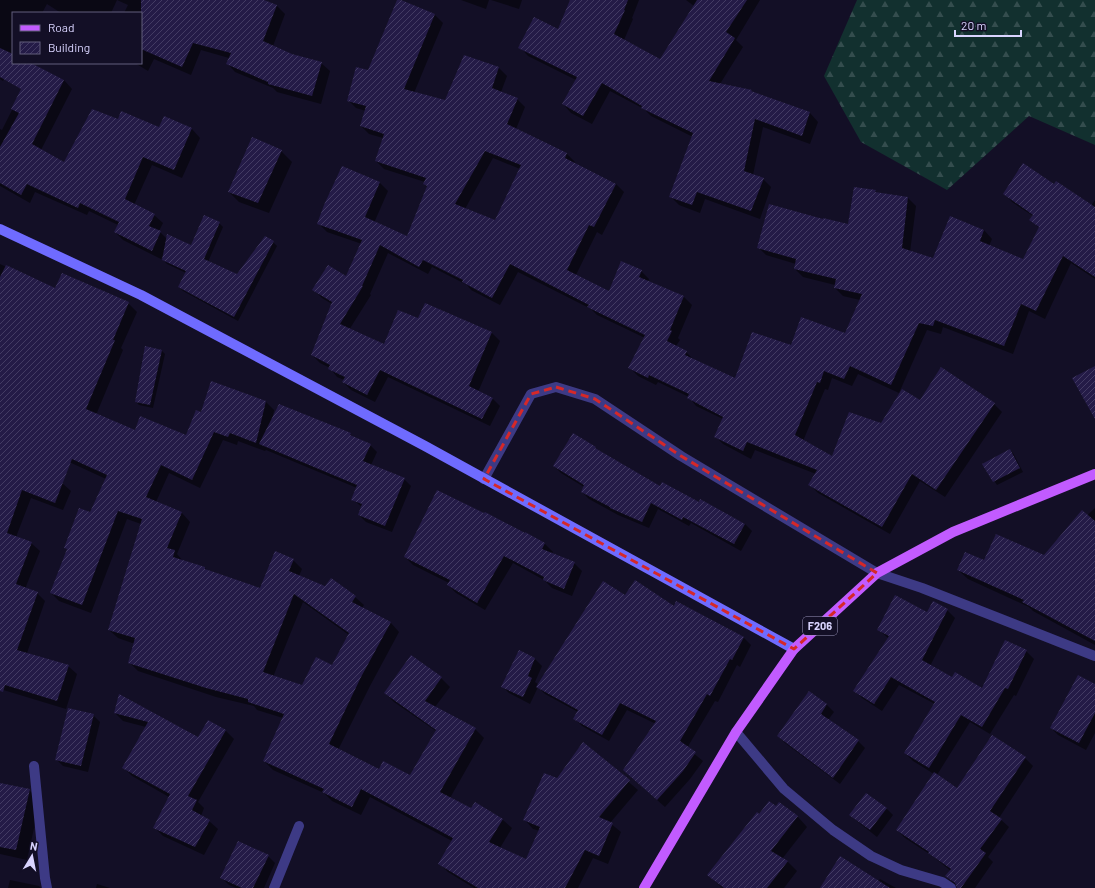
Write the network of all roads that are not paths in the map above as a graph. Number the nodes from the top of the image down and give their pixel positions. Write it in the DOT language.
graph roads {
  1 [pos="0,229"];
  2 [pos="1095,474"];
  3 [pos="484,479"];
  4 [pos="877,573"];
  5 [pos="794,649"];
  6 [pos="1095,656"];
  7 [pos="736,732"];
  8 [pos="34,766"];
  9 [pos="299,826"];
  10 [pos="47,888"];
  11 [pos="274,888"];
  12 [pos="644,888"];
  13 [pos="951,888"];
  1 -- 3 [label="main road"];
  2 -- 4 [label="main road, F206"];
  3 -- 4 [label="street"];
  3 -- 5 [label="main road"];
  4 -- 5 [label="main road, F206"];
  4 -- 6 [label="street"];
  5 -- 7 [label="main road, F206"];
  7 -- 12 [label="main road, F206"];
  7 -- 13 [label="street"];
  8 -- 10 [label="street"];
  9 -- 11 [label="street"];
}
